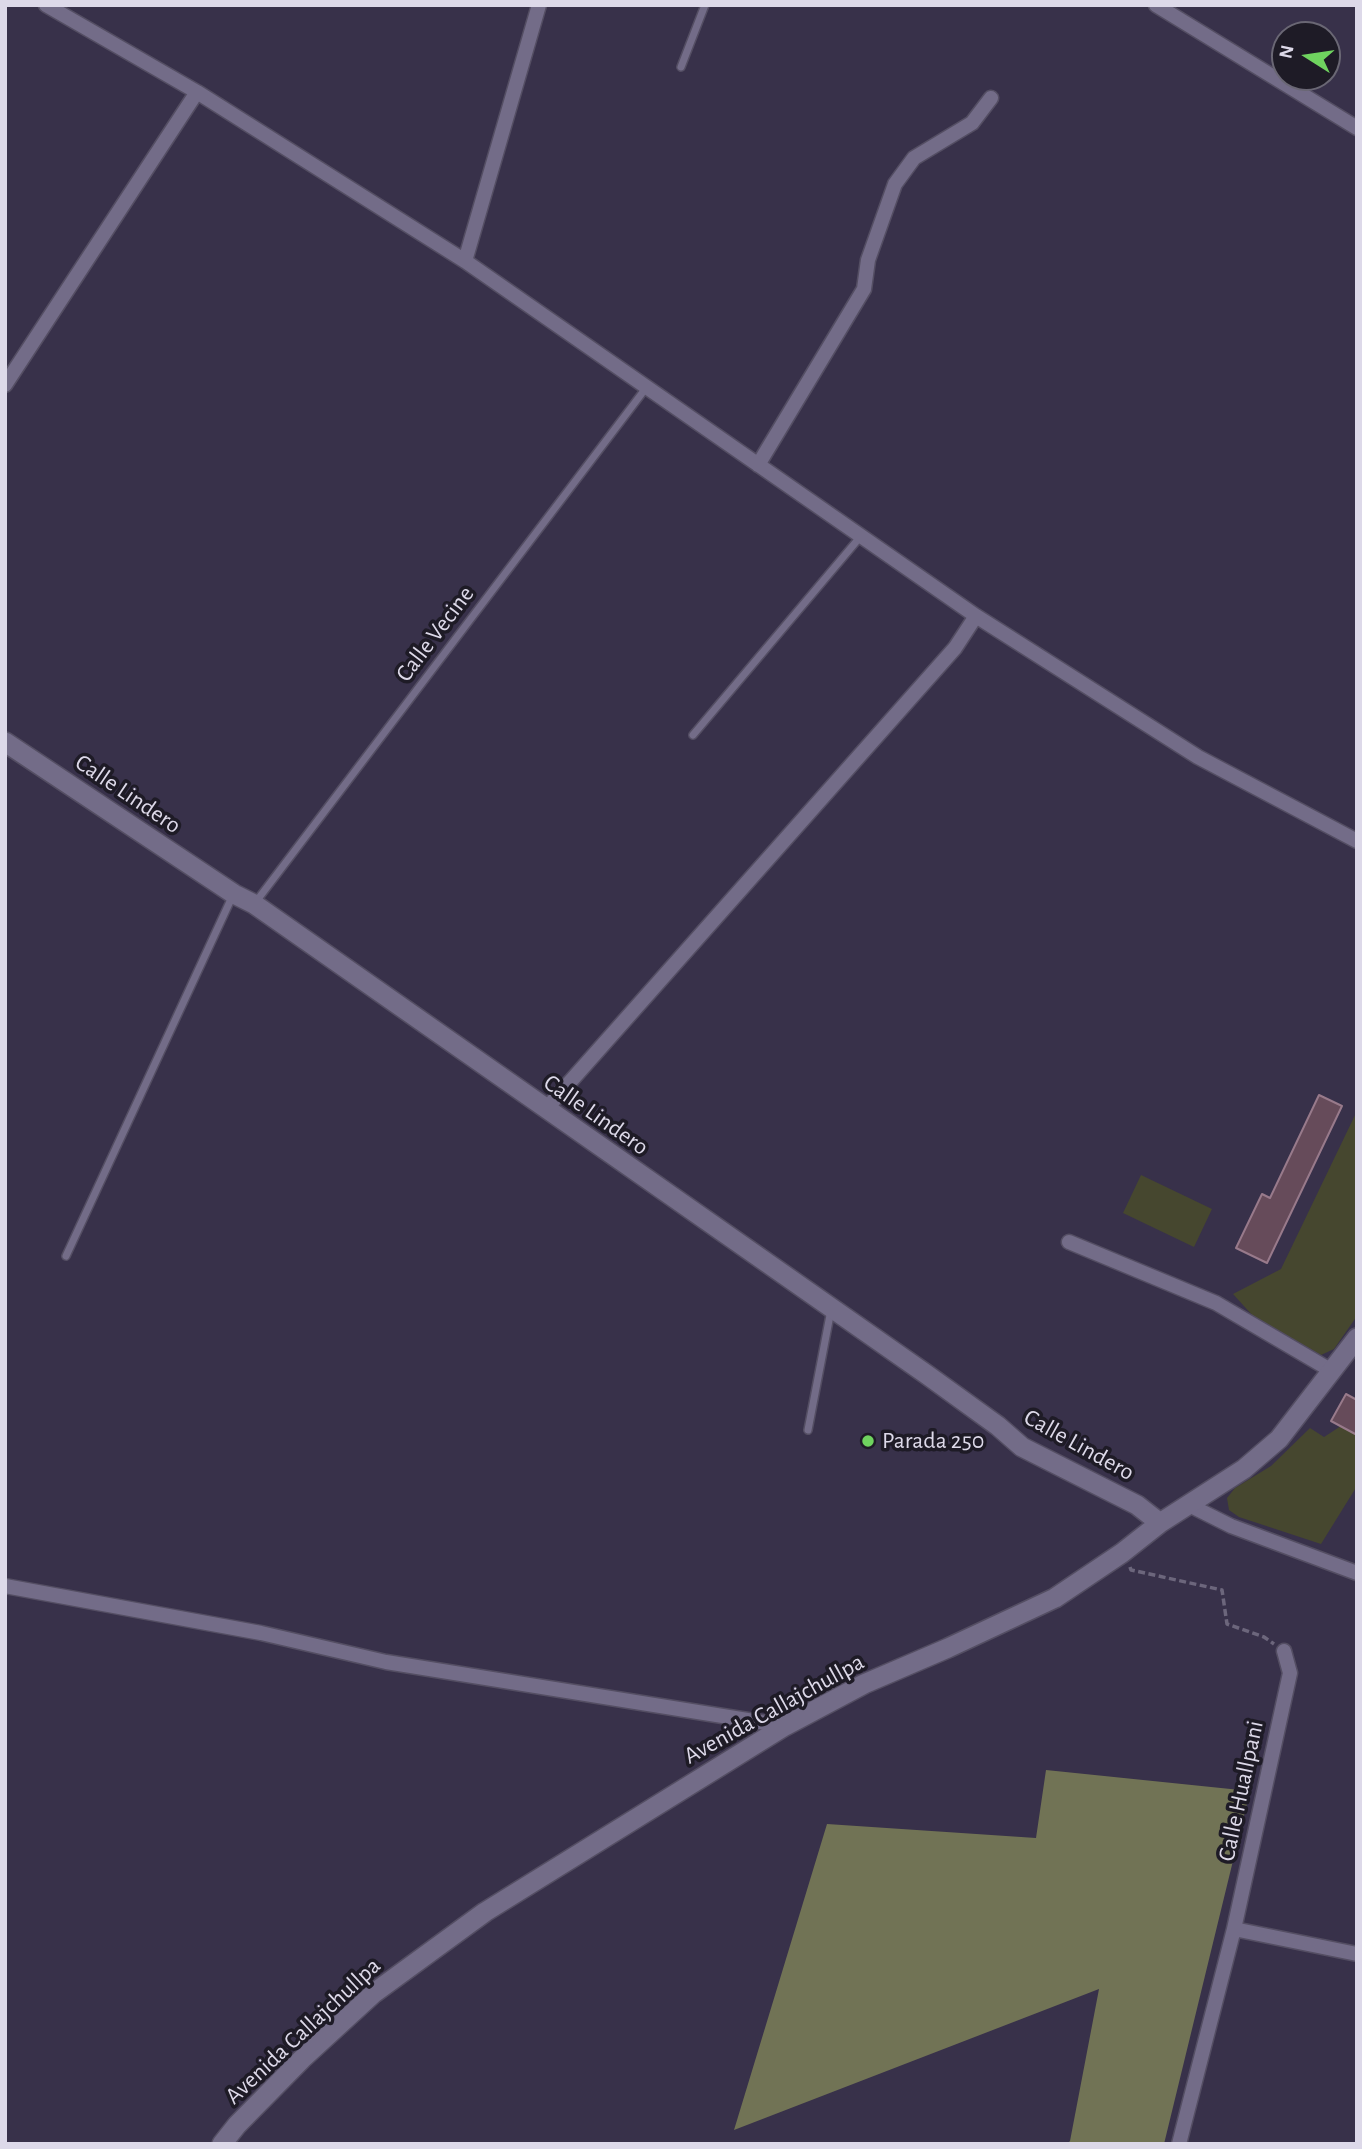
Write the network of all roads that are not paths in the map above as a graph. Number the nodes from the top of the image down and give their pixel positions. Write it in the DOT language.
graph roads {
  1 [pos="46,5"];
  2 [pos="539,5"];
  3 [pos="705,5"];
  4 [pos="1156,5"];
  5 [pos="681,67"];
  6 [pos="197,92"];
  7 [pos="991,98"];
  8 [pos="1357,128"];
  9 [pos="466,261"];
  10 [pos="5,385"];
  11 [pos="646,388"];
  12 [pos="758,465"];
  13 [pos="860,536"];
  14 [pos="976,616"];
  15 [pos="693,735"];
  16 [pos="5,742"];
  17 [pos="1357,841"];
  18 [pos="234,894"];
  19 [pos="254,904"];
  20 [pos="545,1109"];
  21 [pos="1069,1242"];
  22 [pos="66,1256"];
  23 [pos="831,1309"];
  24 [pos="1357,1338"];
  25 [pos="1332,1371"];
  26 [pos="808,1430"];
  27 [pos="1189,1504"];
  28 [pos="1160,1524"];
  29 [pos="1357,1573"];
  30 [pos="5,1586"];
  31 [pos="1284,1651"];
  32 [pos="785,1726"];
  33 [pos="1234,1928"];
  34 [pos="1357,1954"];
  35 [pos="222,2144"];
  36 [pos="1179,2144"];
  1 -- 6 [label="street"];
  2 -- 9 [label="street"];
  3 -- 5 [label="lane"];
  4 -- 8 [label="street"];
  6 -- 9 [label="street"];
  6 -- 10 [label="street"];
  7 -- 12 [label="street"];
  9 -- 11 [label="street"];
  11 -- 12 [label="street"];
  11 -- 19 [label="lane, Calle Vecine"];
  12 -- 13 [label="street"];
  13 -- 14 [label="street"];
  13 -- 15 [label="lane"];
  14 -- 17 [label="street"];
  14 -- 20 [label="street"];
  16 -- 18 [label="main road, Calle Lindero"];
  18 -- 19 [label="main road, Calle Lindero"];
  18 -- 22 [label="lane"];
  19 -- 20 [label="main road, Calle Lindero"];
  20 -- 23 [label="main road, Calle Lindero"];
  21 -- 25 [label="street"];
  23 -- 26 [label="lane"];
  23 -- 28 [label="main road, Calle Lindero"];
  24 -- 25 [label="main road, Avenida Callajchullpa"];
  25 -- 27 [label="main road, Avenida Callajchullpa"];
  27 -- 28 [label="main road, Avenida Callajchullpa"];
  27 -- 29 [label="street"];
  28 -- 32 [label="main road, Avenida Callajchullpa"];
  30 -- 32 [label="street"];
  31 -- 33 [label="street, Calle Huallpani"];
  32 -- 35 [label="main road, Avenida Callajchullpa"];
  33 -- 34 [label="street"];
  33 -- 36 [label="street, Calle Huallpani"];
}
